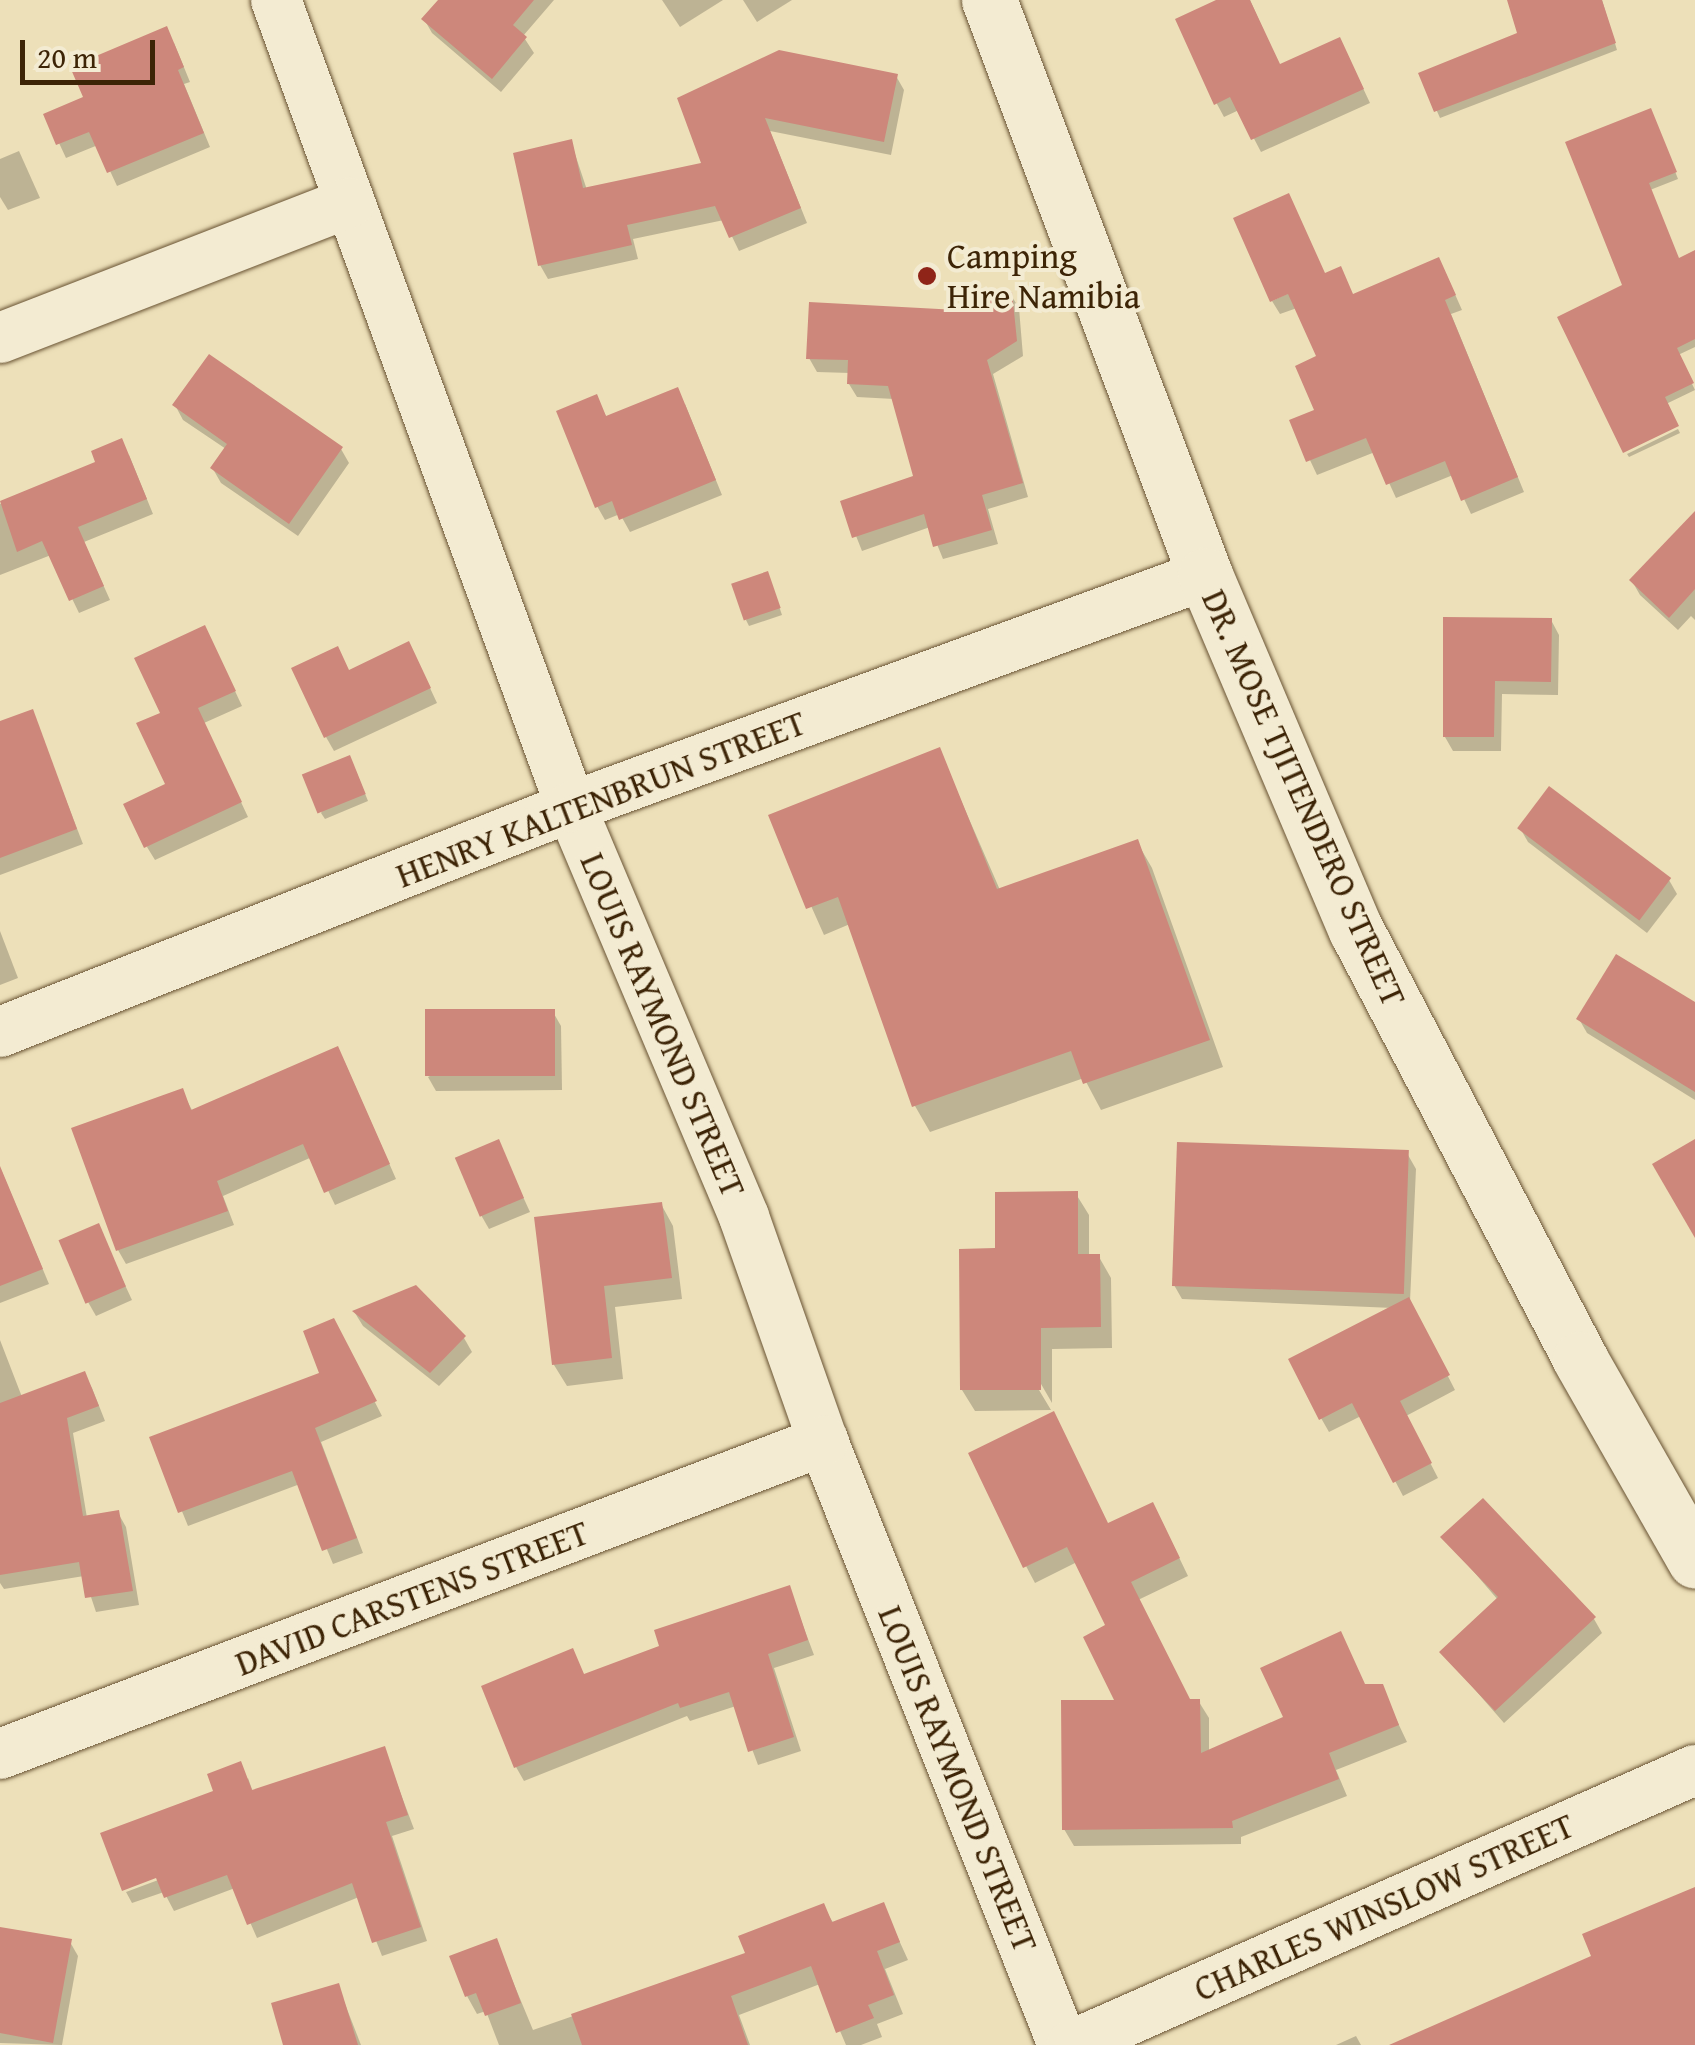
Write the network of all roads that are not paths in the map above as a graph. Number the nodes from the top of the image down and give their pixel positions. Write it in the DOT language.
graph roads {
  1 [pos="276,0"];
  2 [pos="989,0"];
  3 [pos="350,202"];
  4 [pos="0,338"];
  5 [pos="1205,575"];
  6 [pos="571,807"];
  7 [pos="0,1032"];
  8 [pos="823,1440"];
  9 [pos="1695,1561"];
  10 [pos="0,1754"];
  11 [pos="1695,1770"];
  12 [pos="1063,2045"];
  13 [pos="1072,2045"];
  1 -- 3 [label="street, LOUIS RAYMOND STREET"];
  2 -- 5 [label="street, DR. MOSE TJITENDERO STREET"];
  3 -- 4 [label="street"];
  3 -- 6 [label="street, LOUIS RAYMOND STREET"];
  5 -- 6 [label="street, HENRY KALTENBRUN STREET"];
  5 -- 9 [label="street, DR. MOSE TJITENDERO STREET"];
  6 -- 7 [label="street, HENRY KALTENBRUN STREET"];
  6 -- 8 [label="street, LOUIS RAYMOND STREET"];
  8 -- 10 [label="street, DAVID CARSTENS STREET"];
  8 -- 12 [label="street, LOUIS RAYMOND STREET"];
  11 -- 13 [label="street, CHARLES WINSLOW STREET"];
}
